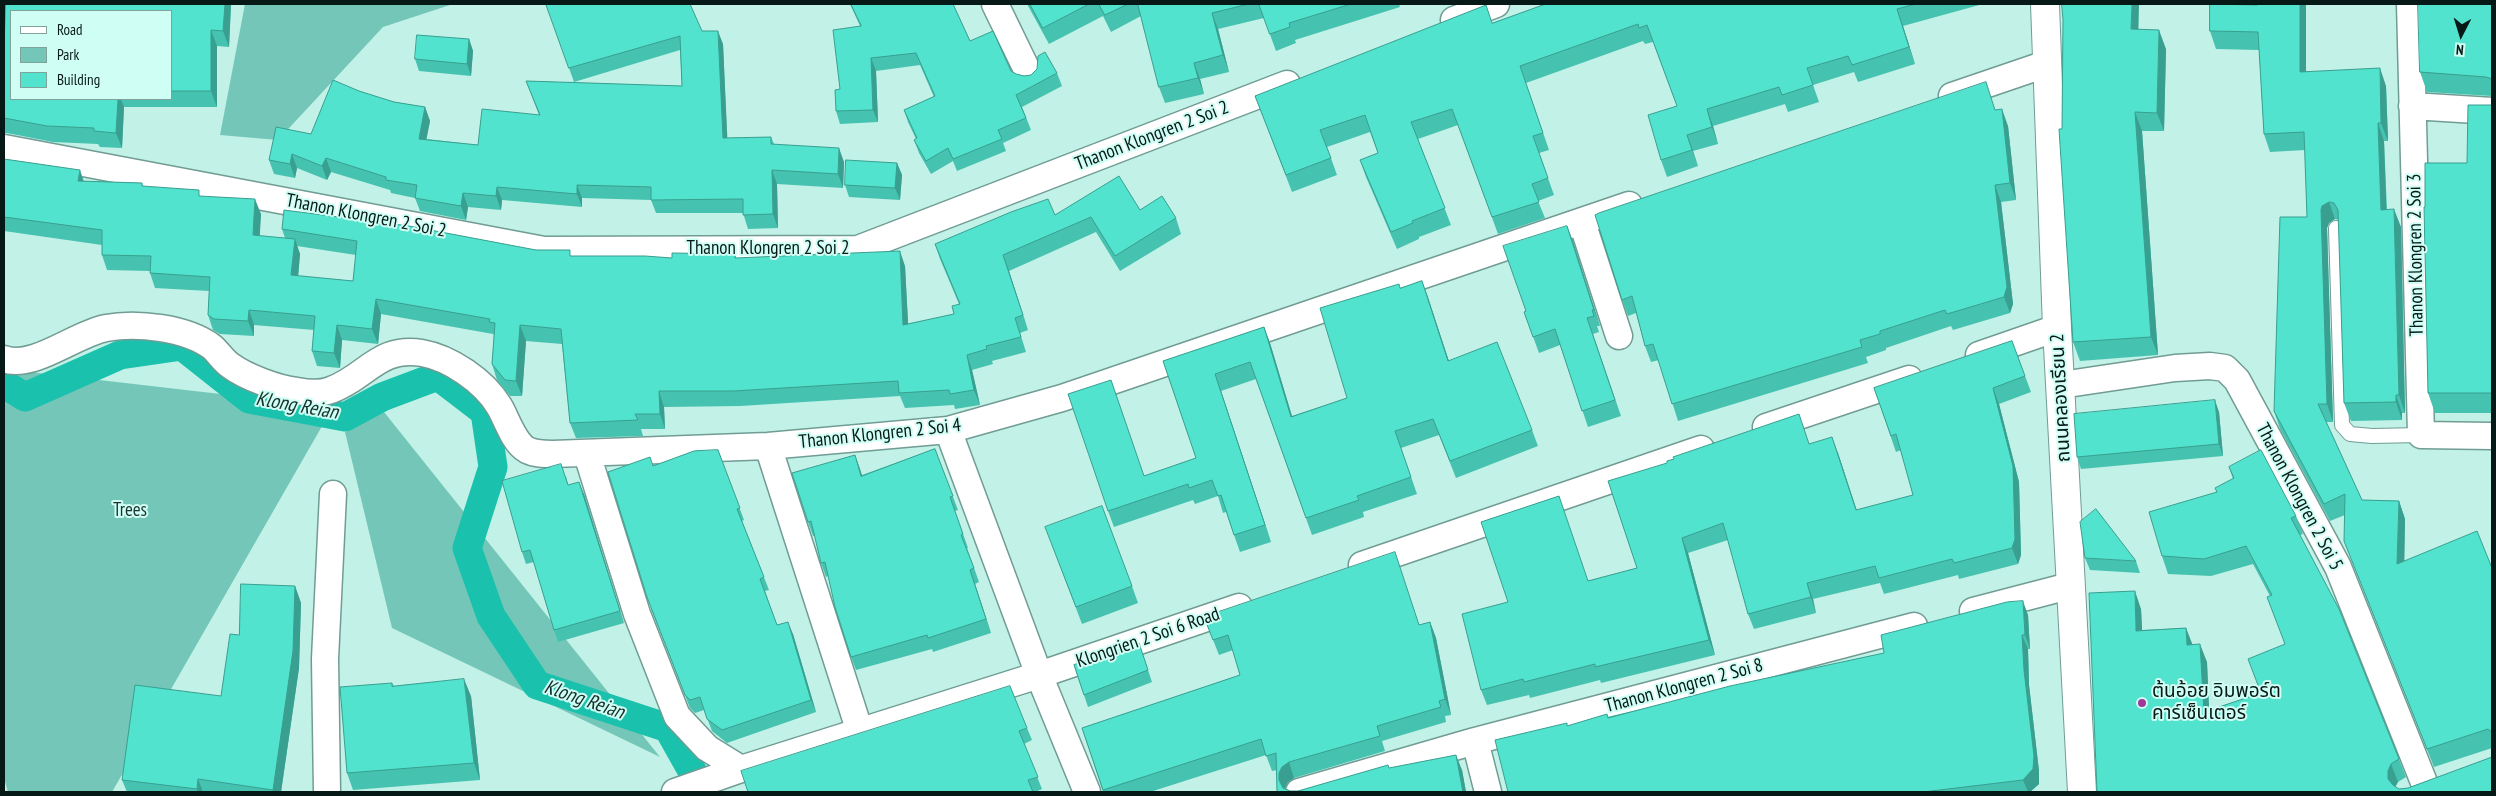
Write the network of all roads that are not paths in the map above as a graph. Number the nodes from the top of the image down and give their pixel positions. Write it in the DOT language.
graph roads {
  1 [pos="995,4"];
  2 [pos="1496,4"];
  3 [pos="2045,4"];
  4 [pos="2410,4"];
  5 [pos="1442,18"];
  6 [pos="2046,64"];
  7 [pos="1029,74"];
  8 [pos="1312,74"];
  9 [pos="1926,105"];
  10 [pos="2412,106"];
  11 [pos="2492,111"];
  12 [pos="4,148"];
  13 [pos="1656,196"];
  14 [pos="1582,222"];
  15 [pos="2336,228"];
  16 [pos="2057,328"];
  17 [pos="1619,336"];
  18 [pos="4,359"];
  19 [pos="2061,385"];
  20 [pos="948,430"];
  21 [pos="2420,435"];
  22 [pos="2492,436"];
  23 [pos="768,446"];
  24 [pos="587,454"];
  25 [pos="333,494"];
  26 [pos="1341,572"];
  27 [pos="2070,586"];
  28 [pos="1266,598"];
  29 [pos="1039,675"];
  30 [pos="860,732"];
  31 [pos="1475,741"];
  32 [pos="2450,777"];
  33 [pos="728,778"];
  34 [pos="2417,789"];
  35 [pos="327,792"];
  36 [pos="675,792"];
  37 [pos="1087,792"];
  38 [pos="1299,792"];
  39 [pos="1488,792"];
  40 [pos="2082,792"];
  1 -- 7 [label="street"];
  2 -- 5 [label="street"];
  3 -- 6 [label="street, ถนนคลองเรียน 2"];
  4 -- 10 [label="street, Thanon Klongren 2 Soi 3"];
  6 -- 9 [label="street"];
  6 -- 16 [label="street, ถนนคลองเรียน 2"];
  8 -- 12 [label="street, Thanon Klongren 2 Soi 2"];
  10 -- 11 [label="street"];
  10 -- 21 [label="street, Thanon Klongren 2 Soi 3"];
  13 -- 14 [label="street, Thanon Klongren 2 Soi 4"];
  14 -- 17 [label="street"];
  14 -- 20 [label="street, Thanon Klongren 2 Soi 4"];
  15 -- 21 [label="lane"];
  16 -- 19 [label="street, ถนนคลองเรียน 2"];
  16 -- 26 [label="street"];
  18 -- 24 [label="street, Thanon Klongren 2 Soi 4"];
  19 -- 27 [label="street, ถนนคลองเรียน 2"];
  19 -- 34 [label="street, Thanon Klongren 2 Soi 5"];
  20 -- 23 [label="street, Thanon Klongren 2 Soi 4"];
  20 -- 29 [label="street"];
  21 -- 22 [label="street"];
  23 -- 24 [label="street, Thanon Klongren 2 Soi 4"];
  23 -- 30 [label="street"];
  24 -- 33 [label="street"];
  25 -- 35 [label="street"];
  27 -- 31 [label="street, Thanon Klongren 2 Soi 8"];
  27 -- 40 [label="street, ถนนคลองเรียน 2"];
  28 -- 29 [label="street, Klongrien 2 Soi 6 Road"];
  29 -- 30 [label="street, Klongrien 2 Soi 6 Road"];
  29 -- 37 [label="street"];
  30 -- 33 [label="street, Klongrien 2 Soi 6 Road"];
  31 -- 38 [label="street, Thanon Klongren 2 Soi 8"];
  31 -- 39 [label="street"];
  32 -- 34 [label="street"];
  33 -- 36 [label="street, Klongrien 2 Soi 6 Road"];
}
